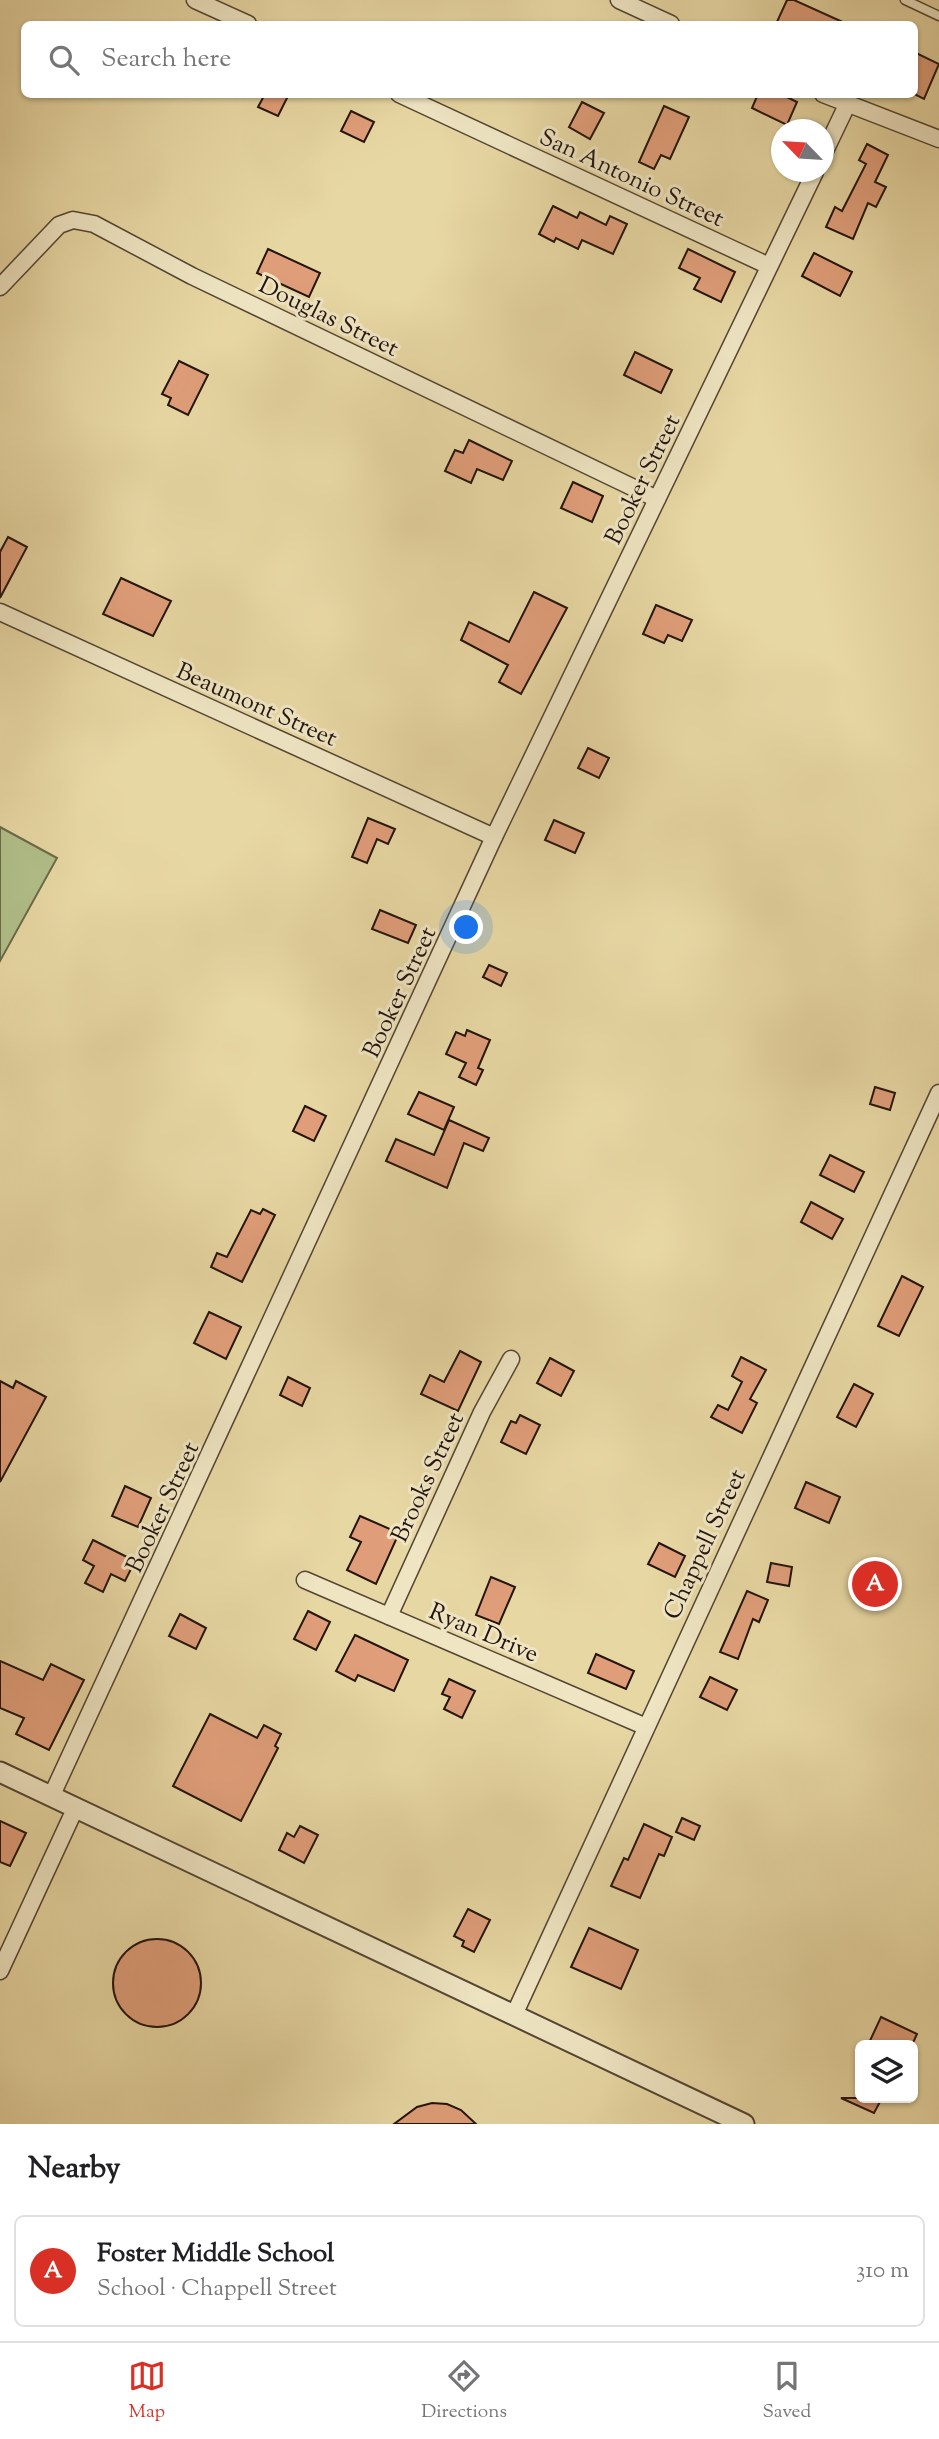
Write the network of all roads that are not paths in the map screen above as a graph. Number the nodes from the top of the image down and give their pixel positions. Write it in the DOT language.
graph roads {
  1 [pos="195,0"];
  2 [pos="619,0"];
  3 [pos="905,0"];
  4 [pos="939,16"];
  5 [pos="241,21"];
  6 [pos="664,21"];
  7 [pos="408,98"];
  8 [pos="832,98"];
  9 [pos="847,105"];
  10 [pos="834,132"];
  11 [pos="939,139"];
  12 [pos="810,182"];
  13 [pos="769,265"];
  14 [pos="0,287"];
  15 [pos="657,499"];
  16 [pos="0,612"];
  17 [pos="494,837"];
  18 [pos="939,1093"];
  19 [pos="511,1359"];
  20 [pos="305,1580"];
  21 [pos="389,1616"];
  22 [pos="644,1726"];
  23 [pos="0,1772"];
  24 [pos="51,1797"];
  25 [pos="75,1809"];
  26 [pos="0,1971"];
  27 [pos="514,2015"];
  28 [pos="744,2124"];
  1 -- 5 [label="street"];
  2 -- 6 [label="street"];
  3 -- 4 [label="lane"];
  7 -- 13 [label="street, San Antonio Street"];
  8 -- 9 [label="street"];
  9 -- 10 [label="street"];
  9 -- 11 [label="street"];
  12 -- 13 [label="street, Booker Street"];
  13 -- 15 [label="street, Booker Street"];
  14 -- 15 [label="street, Douglas Street"];
  15 -- 17 [label="street, Booker Street"];
  16 -- 17 [label="street, Beaumont Street"];
  17 -- 24 [label="street, Booker Street"];
  18 -- 22 [label="street, Chappell Street"];
  19 -- 21 [label="street, Brooks Street"];
  20 -- 21 [label="street, Ryan Drive"];
  21 -- 22 [label="street, Ryan Drive"];
  22 -- 27 [label="street, Chappell Street"];
  23 -- 24 [label="street"];
  24 -- 25 [label="street"];
  25 -- 26 [label="street"];
  25 -- 27 [label="street"];
  27 -- 28 [label="street"];
}
